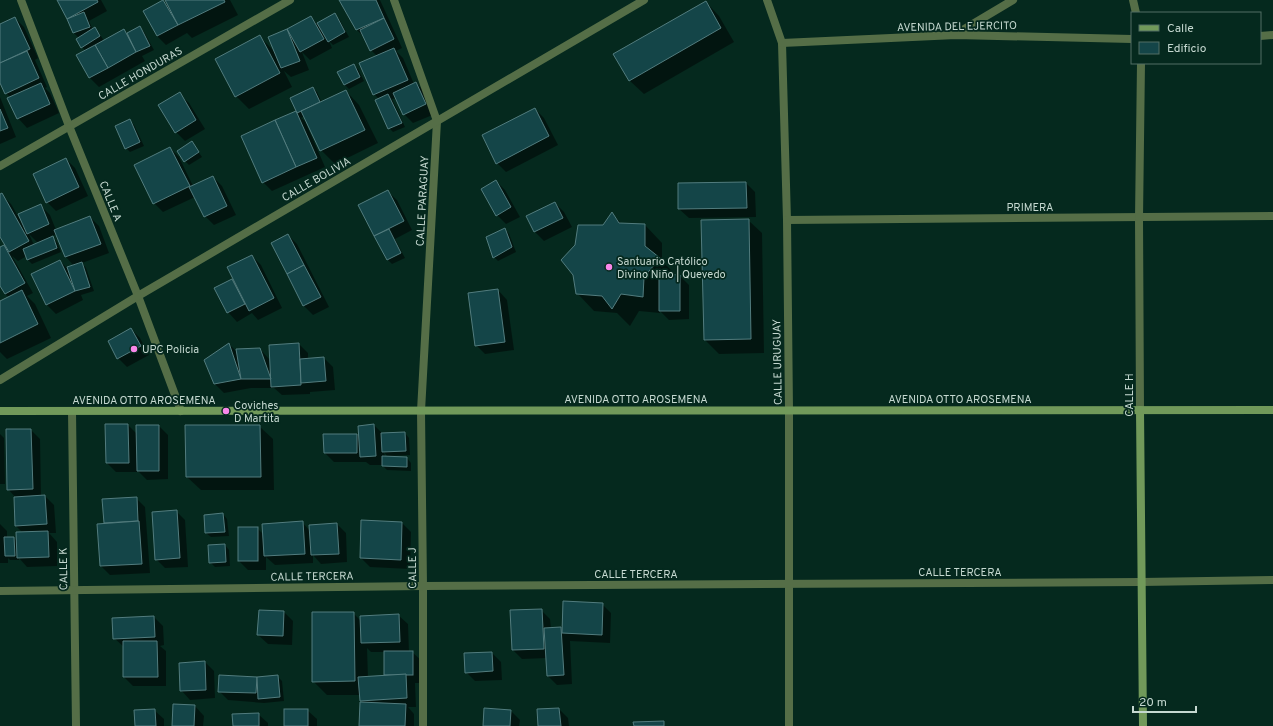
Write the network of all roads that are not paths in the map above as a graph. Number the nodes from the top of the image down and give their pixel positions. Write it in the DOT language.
graph roads {
  1 [pos="21,0"];
  2 [pos="290,0"];
  3 [pos="394,0"];
  4 [pos="644,0"];
  5 [pos="768,0"];
  6 [pos="1013,0"];
  7 [pos="1133,0"];
  8 [pos="1136,12"];
  9 [pos="1273,30"];
  10 [pos="956,35"];
  11 [pos="1273,35"];
  12 [pos="1261,36"];
  13 [pos="1131,39"];
  14 [pos="782,43"];
  15 [pos="1141,64"];
  16 [pos="437,121"];
  17 [pos="69,126"];
  18 [pos="0,166"];
  19 [pos="1273,216"];
  20 [pos="1139,218"];
  21 [pos="787,220"];
  22 [pos="138,296"];
  23 [pos="0,380"];
  24 [pos="789,410"];
  25 [pos="1140,410"];
  26 [pos="1273,410"];
  27 [pos="0,411"];
  28 [pos="72,411"];
  29 [pos="181,411"];
  30 [pos="421,411"];
  31 [pos="1273,580"];
  32 [pos="1141,582"];
  33 [pos="789,584"];
  34 [pos="423,586"];
  35 [pos="74,590"];
  36 [pos="0,591"];
  37 [pos="76,726"];
  38 [pos="423,726"];
  39 [pos="789,726"];
  40 [pos="1143,726"];
  1 -- 17 [label="street, CALLE A"];
  2 -- 17 [label="street, CALLE HONDURAS"];
  3 -- 16 [label="street, CALLE PARAGUAY"];
  4 -- 16 [label="street, CALLE BOLIVIA"];
  5 -- 14 [label="street, CALLE URUGUAY"];
  6 -- 10 [label="street"];
  7 -- 8 [label="street"];
  9 -- 12 [label="street"];
  10 -- 13 [label="street, AVENIDA DEL EJERCITO"];
  10 -- 14 [label="street, AVENIDA DEL EJERCITO"];
  11 -- 12 [label="street"];
  14 -- 21 [label="street, CALLE URUGUAY"];
  15 -- 20 [label="street, CALLE H"];
  16 -- 22 [label="street, CALLE BOLIVIA"];
  16 -- 30 [label="street, CALLE PARAGUAY"];
  17 -- 18 [label="street, CALLE HONDURAS"];
  17 -- 22 [label="street, CALLE A"];
  19 -- 20 [label="street, PRIMERA"];
  20 -- 21 [label="street, PRIMERA"];
  20 -- 25 [label="street, CALLE H"];
  21 -- 24 [label="street, CALLE URUGUAY"];
  22 -- 23 [label="street, CALLE BOLIVIA"];
  22 -- 29 [label="street, CALLE A"];
  24 -- 25 [label="main road, AVENIDA OTTO AROSEMENA"];
  24 -- 30 [label="main road, AVENIDA OTTO AROSEMENA"];
  24 -- 33 [label="street, CALLE URUGUAY"];
  25 -- 26 [label="main road, AVENIDA OTTO AROSEMENA"];
  25 -- 32 [label="main road, CALLE H"];
  27 -- 28 [label="main road, AVENIDA OTTO AROSEMENA"];
  28 -- 29 [label="main road, AVENIDA OTTO AROSEMENA"];
  28 -- 35 [label="street, CALLE K"];
  29 -- 30 [label="main road, AVENIDA OTTO AROSEMENA"];
  30 -- 34 [label="street, CALLE J"];
  31 -- 32 [label="street, CALLE TERCERA"];
  32 -- 33 [label="street, CALLE TERCERA"];
  32 -- 40 [label="main road, CALLE H"];
  33 -- 34 [label="street, CALLE TERCERA"];
  33 -- 39 [label="street, CALLE URUGUAY"];
  34 -- 35 [label="street, CALLE TERCERA"];
  34 -- 38 [label="street, CALLE J"];
  35 -- 36 [label="street, CALLE TERCERA"];
  35 -- 37 [label="street, CALLE K"];
}
